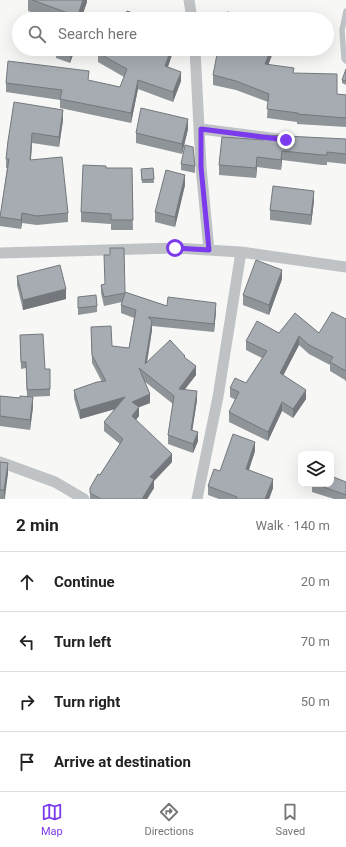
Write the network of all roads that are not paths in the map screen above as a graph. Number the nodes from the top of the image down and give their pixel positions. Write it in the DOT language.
graph roads {
  1 [pos="189,0"];
  2 [pos="346,11"];
  3 [pos="191,12"];
  4 [pos="196,56"];
  5 [pos="346,61"];
  6 [pos="201,129"];
  7 [pos="293,140"];
  8 [pos="209,250"];
  9 [pos="241,252"];
  10 [pos="0,253"];
  11 [pos="346,267"];
  12 [pos="0,462"];
  13 [pos="84,499"];
  14 [pos="197,499"];
  1 -- 3 [label="street"];
  2 -- 5 [label="lane"];
  4 -- 6 [label="street"];
  6 -- 7 [label="street"];
  6 -- 8 [label="street"];
  8 -- 9 [label="street"];
  8 -- 10 [label="street"];
  9 -- 11 [label="street"];
  9 -- 14 [label="street"];
  12 -- 13 [label="street"];
}
